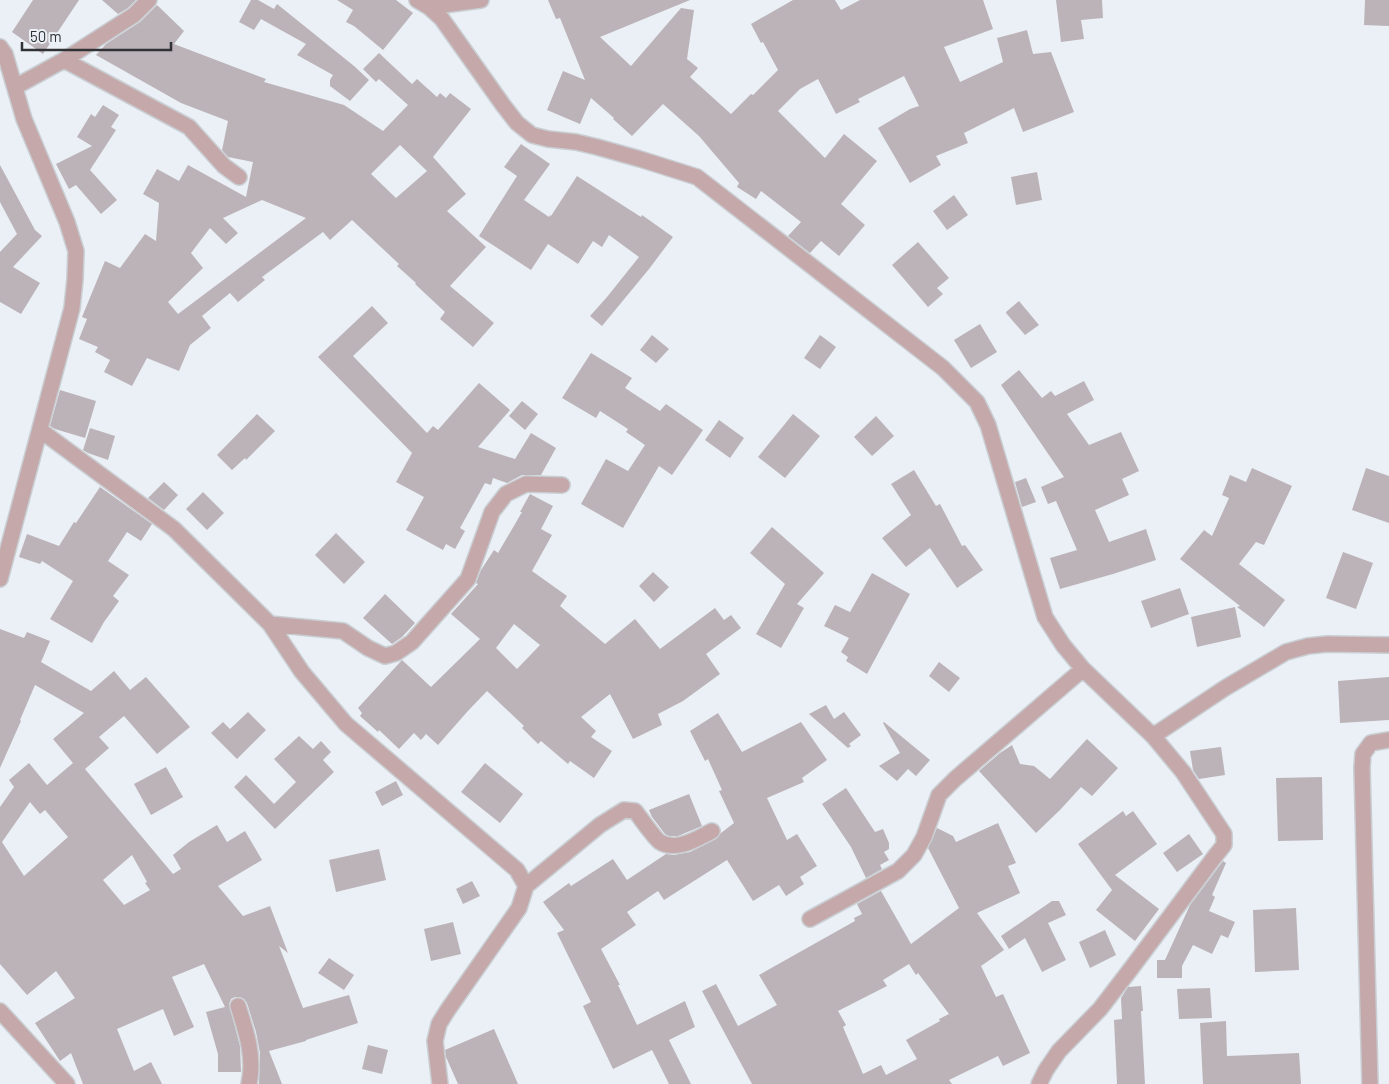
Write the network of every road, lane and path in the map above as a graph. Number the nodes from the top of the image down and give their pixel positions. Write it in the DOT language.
graph roads {
  1 [pos="149,0"];
  2 [pos="481,0"];
  3 [pos="423,4"];
  4 [pos="0,47"];
  5 [pos="64,60"];
  6 [pos="15,87"];
  7 [pos="239,177"];
  8 [pos="40,430"];
  9 [pos="562,485"];
  10 [pos="0,579"];
  11 [pos="270,624"];
  12 [pos="1389,645"];
  13 [pos="1082,669"];
  14 [pos="1154,736"];
  15 [pos="1389,740"];
  16 [pos="712,831"];
  17 [pos="526,886"];
  18 [pos="810,919"];
  19 [pos="238,1006"];
  20 [pos="0,1011"];
  21 [pos="67,1084"];
  22 [pos="249,1084"];
  23 [pos="440,1084"];
  24 [pos="1039,1084"];
  25 [pos="1370,1084"];
  1 -- 5 [label="street"];
  2 -- 3 [label="street"];
  3 -- 13 [label="street"];
  4 -- 6 [label="street"];
  5 -- 6 [label="street"];
  5 -- 7 [label="street"];
  6 -- 8 [label="street"];
  8 -- 10 [label="street"];
  8 -- 11 [label="street"];
  9 -- 11 [label="street"];
  11 -- 17 [label="street"];
  12 -- 14 [label="street"];
  13 -- 14 [label="street"];
  13 -- 18 [label="street"];
  14 -- 24 [label="street"];
  15 -- 25 [label="street"];
  16 -- 17 [label="street"];
  17 -- 23 [label="street"];
  19 -- 22 [label="street"];
  20 -- 21 [label="street"];
}
